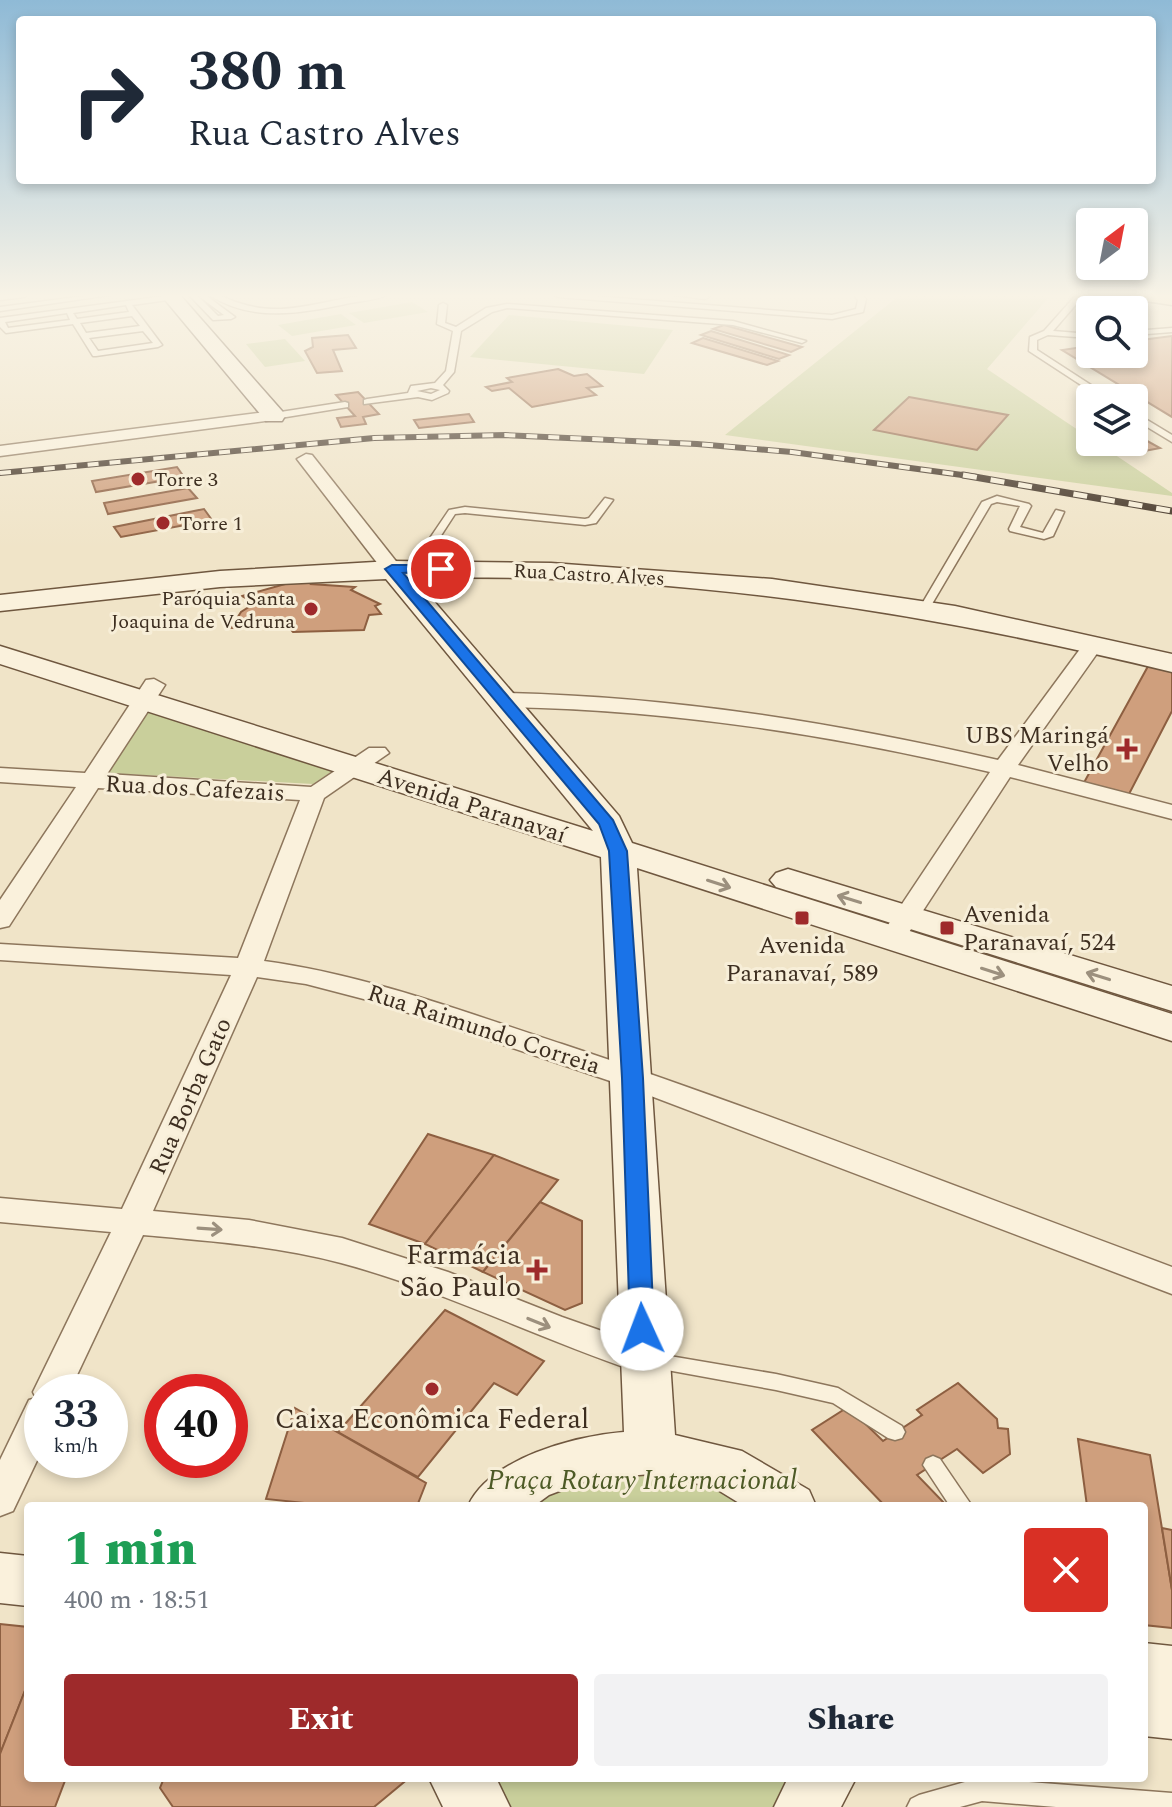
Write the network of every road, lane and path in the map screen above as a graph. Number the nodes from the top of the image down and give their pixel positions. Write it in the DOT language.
graph roads {
  1 [pos="243,379"];
  2 [pos="443,379"];
  3 [pos="367,402"];
  4 [pos="345,405"];
  5 [pos="274,416"];
  6 [pos="1148,424"];
  7 [pos="1172,439"];
  8 [pos="0,451"];
  9 [pos="306,459"];
  10 [pos="608,500"];
  11 [pos="1059,512"];
  12 [pos="403,569"];
  13 [pos="0,603"];
  14 [pos="924,609"];
  15 [pos="0,640"];
  16 [pos="1093,645"];
  17 [pos="0,655"];
  18 [pos="1172,663"];
  19 [pos="150,692"];
  20 [pos="504,700"];
  21 [pos="368,760"];
  22 [pos="1005,767"];
  23 [pos="0,775"];
  24 [pos="90,783"];
  25 [pos="314,794"];
  26 [pos="1172,812"];
  27 [pos="612,837"];
  28 [pos="0,920"];
  29 [pos="898,928"];
  30 [pos="0,952"];
  31 [pos="248,967"];
  32 [pos="1172,999"];
  33 [pos="1172,1028"];
  34 [pos="632,1078"];
  35 [pos="0,1210"];
  36 [pos="132,1223"];
  37 [pos="1172,1281"];
  38 [pos="644,1360"];
  39 [pos="60,1374"];
  40 [pos="895,1432"];
  41 [pos="24,1449"];
  42 [pos="651,1452"];
  43 [pos="933,1465"];
  44 [pos="0,1499"];
  45 [pos="499,1502"];
  46 [pos="783,1502"];
  47 [pos="959,1502"];
  48 [pos="0,1578"];
  49 [pos="24,1581"];
  50 [pos="1148,1670"];
  51 [pos="1172,1673"];
  52 [pos="1148,1708"];
  53 [pos="1172,1711"];
  54 [pos="823,1782"];
  55 [pos="1172,1805"];
  56 [pos="804,1807"];
  57 [pos="919,1807"];
  1 -- 5 [label="street"];
  2 -- 3 [label="lane"];
  4 -- 5 [label="lane"];
  5 -- 8 [label="street"];
  6 -- 7 [label="lane"];
  9 -- 12 [label="street"];
  10 -- 12 [label="lane"];
  11 -- 14 [label="lane"];
  12 -- 13 [label="street, Rua Castro Alves"];
  12 -- 14 [label="street, Rua Castro Alves"];
  12 -- 20 [label="street"];
  14 -- 16 [label="street, Rua Castro Alves"];
  15 -- 19 [label="street, Avenida Paranavaí"];
  16 -- 18 [label="street, Rua Castro Alves"];
  16 -- 22 [label="street"];
  17 -- 19 [label="street, Avenida Paranavaí"];
  19 -- 21 [label="street, Avenida Paranavaí"];
  19 -- 24 [label="street"];
  20 -- 22 [label="street"];
  20 -- 27 [label="street"];
  21 -- 25 [label="street, Rua dos Cafezais"];
  21 -- 27 [label="street, Avenida Paranavaí"];
  22 -- 26 [label="street"];
  22 -- 29 [label="street"];
  23 -- 24 [label="street, Rua dos Cafezais"];
  24 -- 25 [label="street, Rua dos Cafezais"];
  24 -- 28 [label="street"];
  25 -- 31 [label="street, Rua Borba Gato"];
  27 -- 29 [label="street, Avenida Paranavaí"];
  27 -- 34 [label="street"];
  32 -- 29 [label="street, Avenida Paranavaí, one-way"];
  29 -- 33 [label="street, Avenida Paranavaí, one-way"];
  30 -- 31 [label="street, Rua Raimundo Correia"];
  31 -- 34 [label="street, Rua Raimundo Correia"];
  31 -- 36 [label="street, Rua Borba Gato"];
  34 -- 37 [label="street, Rua Raimundo Correia"];
  34 -- 38 [label="street"];
  35 -- 36 [label="street"];
  36 -- 38 [label="street, one-way"];
  36 -- 39 [label="street, Rua Borba Gato"];
  38 -- 40 [label="lane"];
  38 -- 42 [label="street"];
  41 -- 44 [label="street"];
  42 -- 45 [label="street"];
  42 -- 46 [label="street"];
  43 -- 47 [label="lane"];
  48 -- 49 [label="street"];
  50 -- 51 [label="street"];
  52 -- 53 [label="street"];
  54 -- 56 [label="street"];
  55 -- 57 [label="lane"];
}
